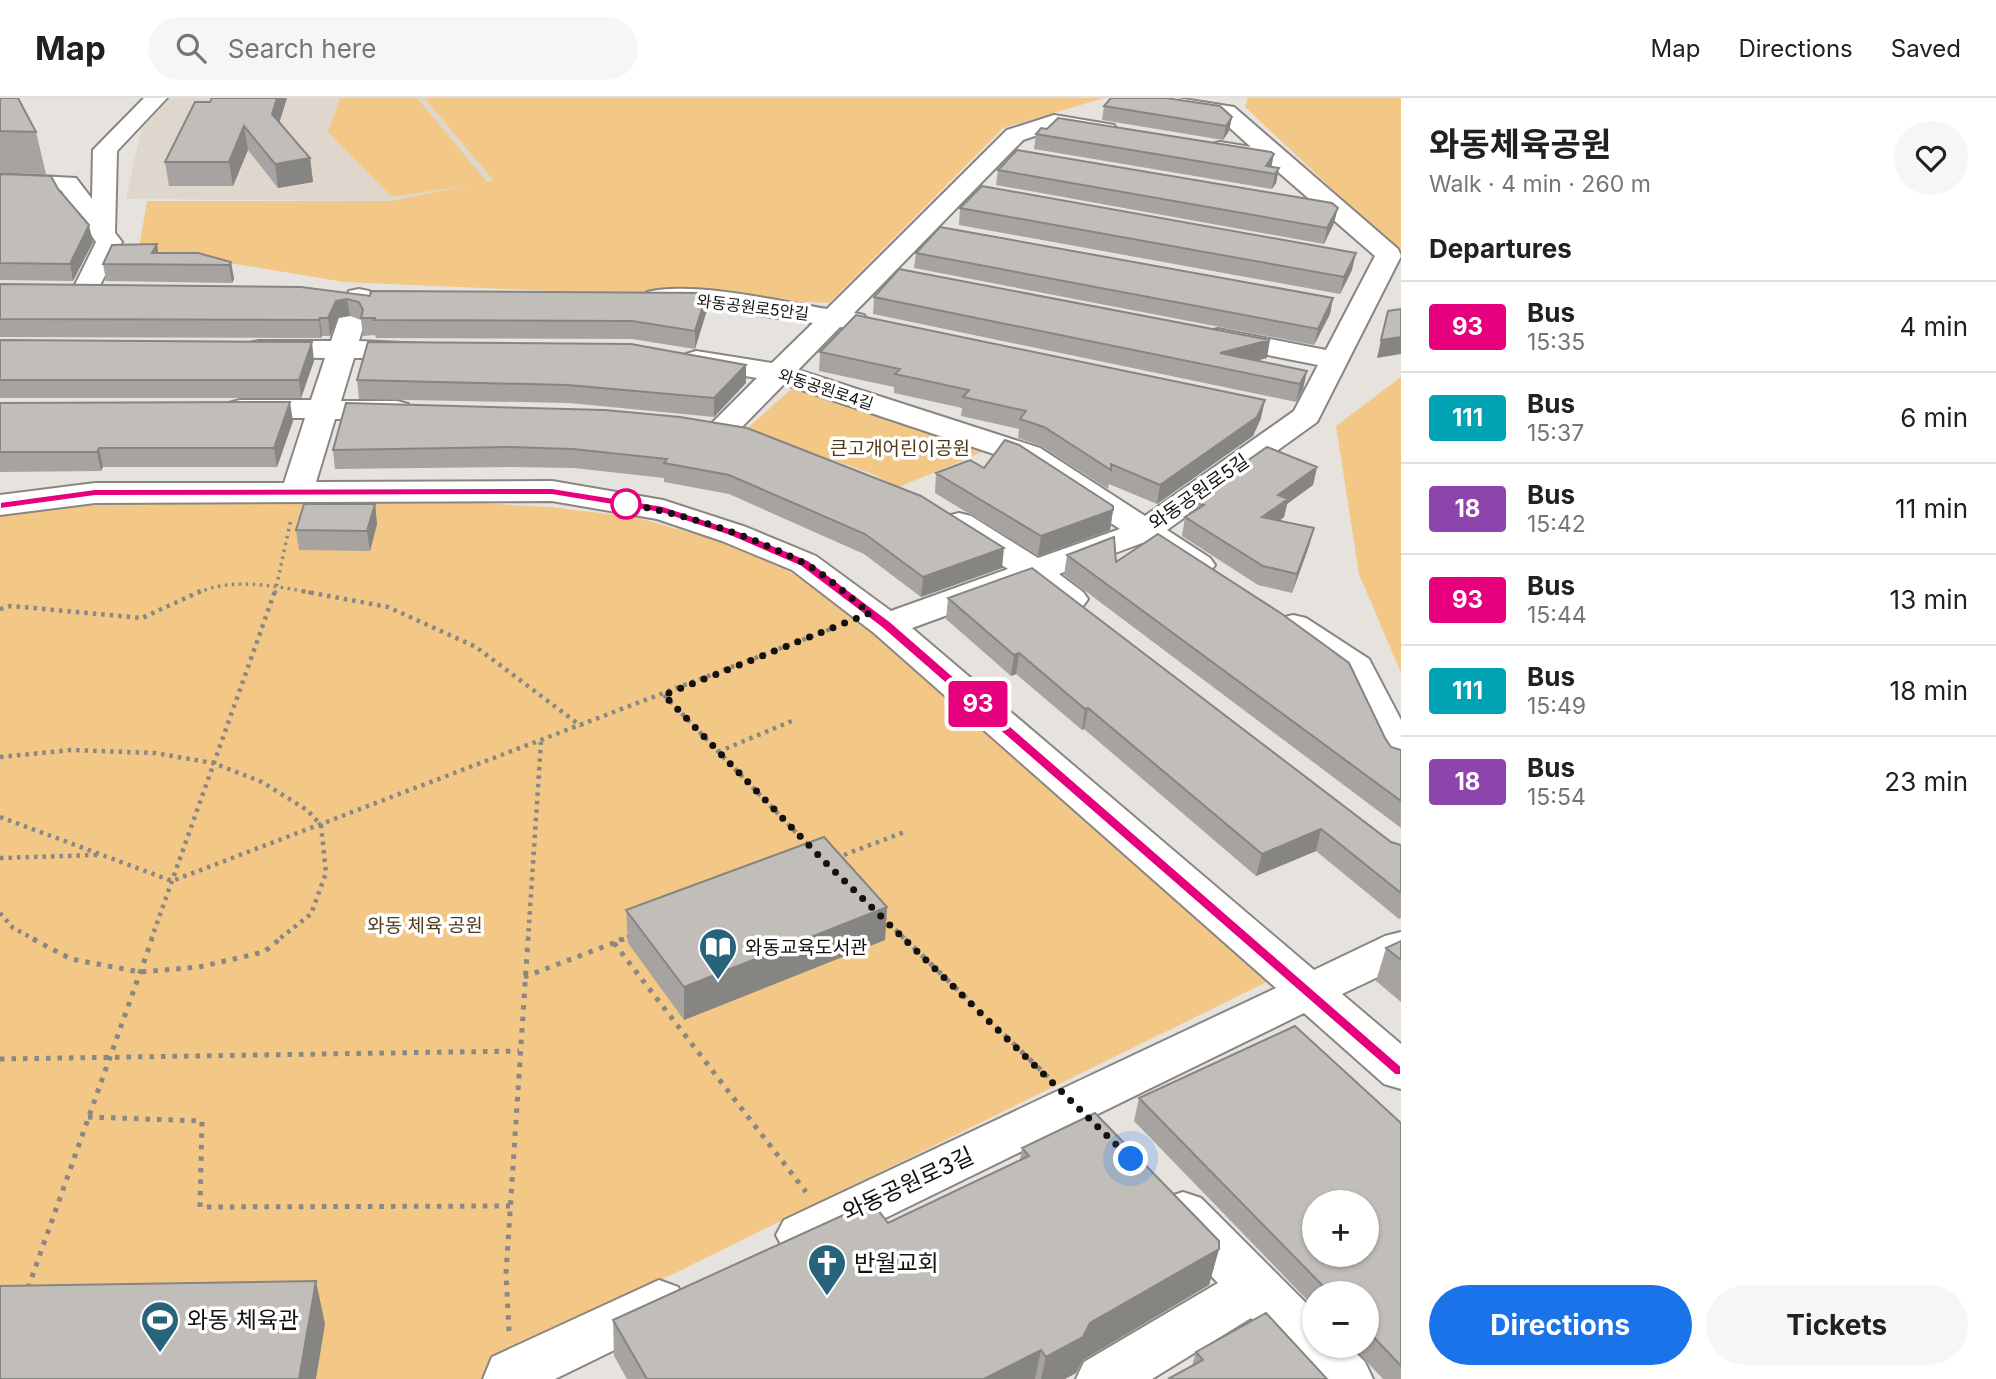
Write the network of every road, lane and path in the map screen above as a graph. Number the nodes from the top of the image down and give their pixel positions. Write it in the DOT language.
graph roads {
  1 [pos="156,98"];
  2 [pos="1121,101"];
  3 [pos="1054,122"];
  4 [pos="1132,134"];
  5 [pos="1198,145"];
  6 [pos="1276,158"];
  7 [pos="3,186"];
  8 [pos="1296,203"];
  9 [pos="1337,210"];
  10 [pos="923,228"];
  11 [pos="103,232"];
  12 [pos="950,233"];
  13 [pos="56,292"];
  14 [pos="84,293"];
  15 [pos="111,293"];
  16 [pos="359,297"];
  17 [pos="636,298"];
  18 [pos="1334,304"];
  19 [pos="1361,309"];
  20 [pos="834,317"];
  21 [pos="875,326"];
  22 [pos="1188,331"];
  23 [pos="233,349"];
  24 [pos="342,349"];
  25 [pos="439,350"];
  26 [pos="672,357"];
  27 [pos="1335,360"];
  28 [pos="779,373"];
  29 [pos="323,408"];
  30 [pos="1265,408"];
  31 [pos="216,409"];
  32 [pos="421,411"];
  33 [pos="1306,416"];
  34 [pos="724,431"];
  35 [pos="297,492"];
  36 [pos="0,505"];
  37 [pos="932,506"];
  38 [pos="1145,531"];
  39 [pos="1034,571"];
  40 [pos="1227,583"];
  41 [pos="276,586"];
  42 [pos="0,609"];
  43 [pos="1090,614"];
  44 [pos="1274,614"];
  45 [pos="879,619"];
  46 [pos="664,695"];
  47 [pos="794,720"];
  48 [pos="581,726"];
  49 [pos="541,741"];
  50 [pos="718,752"];
  51 [pos="0,757"];
  52 [pos="1401,758"];
  53 [pos="214,763"];
  54 [pos="0,817"];
  55 [pos="321,825"];
  56 [pos="907,831"];
  57 [pos="815,852"];
  58 [pos="101,854"];
  59 [pos="0,858"];
  60 [pos="825,862"];
  61 [pos="172,881"];
  62 [pos="875,911"];
  63 [pos="0,913"];
  64 [pos="639,933"];
  65 [pos="614,943"];
  66 [pos="1401,947"];
  67 [pos="140,971"];
  68 [pos="524,977"];
  69 [pos="1310,993"];
  70 [pos="519,1051"];
  71 [pos="110,1057"];
  72 [pos="0,1059"];
  73 [pos="1401,1071"];
  74 [pos="88,1117"];
  75 [pos="1091,1119"];
  76 [pos="1152,1182"];
  77 [pos="510,1206"];
  78 [pos="830,1222"];
  79 [pos="756,1257"];
  80 [pos="695,1286"];
  81 [pos="1256,1288"];
  82 [pos="27,1291"];
  83 [pos="511,1376"];
  84 [pos="1104,1379"];
  85 [pos="1345,1379"];
  1 -- 11 [label="street"];
  2 -- 3 [label="street, 와동공원로5길"];
  2 -- 6 [label="street, 와동공원로5길"];
  3 -- 4 [label="street, 와동공원로5길"];
  3 -- 10 [label="street, 와동공원로5길"];
  5 -- 6 [label="street"];
  6 -- 9 [label="street, 와동공원로5길"];
  7 -- 11 [label="street"];
  8 -- 9 [label="street"];
  9 -- 19 [label="street, 와동공원로5길"];
  10 -- 12 [label="street"];
  10 -- 20 [label="street, 와동공원로5길"];
  11 -- 14 [label="street"];
  13 -- 14 [label="street"];
  14 -- 15 [label="street"];
  16 -- 24 [label="street"];
  17 -- 20 [label="street, 와동공원로5안길"];
  18 -- 19 [label="street"];
  19 -- 27 [label="street, 와동공원로5길"];
  20 -- 21 [label="street"];
  20 -- 28 [label="street, 와동공원로5길"];
  22 -- 27 [label="street"];
  23 -- 24 [label="street"];
  24 -- 25 [label="street"];
  24 -- 29 [label="street"];
  26 -- 28 [label="street, 와동공원로4길"];
  27 -- 33 [label="street, 와동공원로5길"];
  28 -- 34 [label="street, 와동공원로5길"];
  28 -- 38 [label="street, 와동공원로4길"];
  29 -- 31 [label="street"];
  29 -- 32 [label="street"];
  29 -- 35 [label="street"];
  30 -- 33 [label="street"];
  33 -- 38 [label="street, 와동공원로5길"];
  35 -- 36 [label="street"];
  35 -- 41 [label="path"];
  35 -- 45 [label="street"];
  37 -- 39 [label="street"];
  38 -- 39 [label="street, 와동공원로5길"];
  38 -- 40 [label="street, 와동공원로4길"];
  39 -- 43 [label="street"];
  39 -- 45 [label="street, 와동공원로5길"];
  41 -- 42 [label="path"];
  41 -- 48 [label="path"];
  41 -- 53 [label="path"];
  44 -- 52 [label="street"];
  45 -- 46 [label="path"];
  45 -- 69 [label="street"];
  46 -- 48 [label="path"];
  46 -- 50 [label="path"];
  47 -- 50 [label="path"];
  48 -- 49 [label="path"];
  49 -- 55 [label="path"];
  49 -- 68 [label="path"];
  50 -- 57 [label="path"];
  51 -- 53 [label="path"];
  53 -- 55 [label="path"];
  53 -- 61 [label="path"];
  54 -- 58 [label="path"];
  55 -- 61 [label="path"];
  55 -- 67 [label="path"];
  56 -- 60 [label="path"];
  58 -- 59 [label="path"];
  58 -- 61 [label="path"];
  61 -- 67 [label="path"];
  62 -- 75 [label="path"];
  63 -- 67 [label="path"];
  64 -- 65 [label="path"];
  65 -- 68 [label="path"];
  65 -- 78 [label="path"];
  66 -- 69 [label="street"];
  67 -- 71 [label="path"];
  68 -- 70 [label="path"];
  69 -- 73 [label="street"];
  69 -- 75 [label="street, 와동공원로3길"];
  70 -- 71 [label="path"];
  70 -- 77 [label="path"];
  71 -- 72 [label="path"];
  71 -- 74 [label="path"];
  74 -- 77 [label="path"];
  74 -- 82 [label="path"];
  75 -- 78 [label="street, 와동공원로3길"];
  76 -- 81 [label="street"];
  77 -- 83 [label="path"];
  78 -- 79 [label="street, 와동공원로3길"];
  80 -- 83 [label="street"];
  81 -- 84 [label="street"];
  81 -- 85 [label="street"];
}
